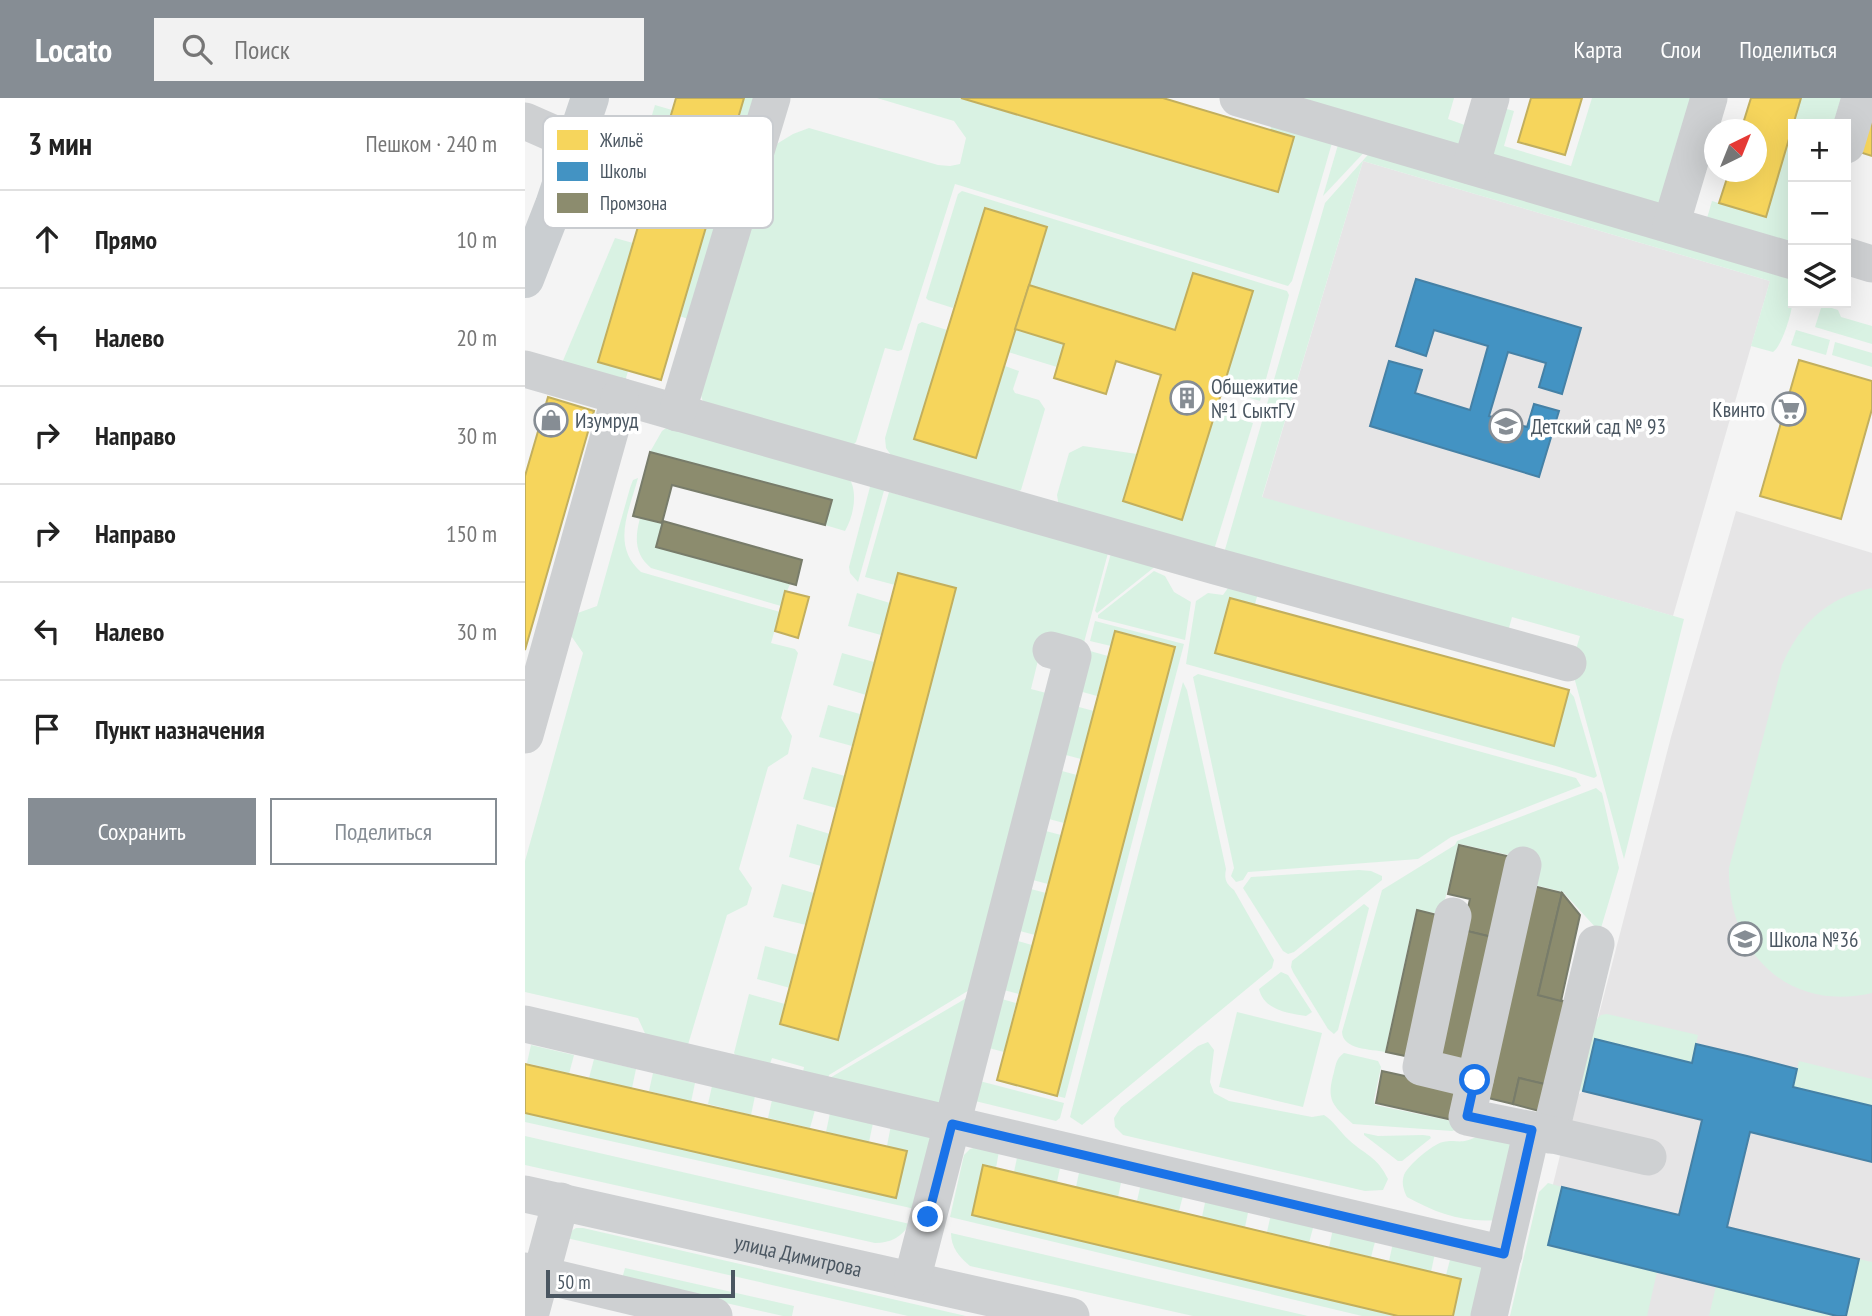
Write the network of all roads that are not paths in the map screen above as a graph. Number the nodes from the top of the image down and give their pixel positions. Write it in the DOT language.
graph roads {
  1 [pos="590,98"];
  2 [pos="772,98"];
  3 [pos="1491,98"];
  4 [pos="1709,98"];
  5 [pos="1860,98"];
  6 [pos="1255,100"];
  7 [pos="584,116"];
  8 [pos="767,116"];
  9 [pos="525,121"];
  10 [pos="1851,128"];
  11 [pos="543,129"];
  12 [pos="1471,166"];
  13 [pos="1671,225"];
  14 [pos="544,228"];
  15 [pos="733,228"];
  16 [pos="1851,258"];
  17 [pos="1788,260"];
  18 [pos="1872,264"];
  19 [pos="525,279"];
  20 [pos="525,369"];
  21 [pos="620,396"];
  22 [pos="677,413"];
  23 [pos="1051,650"];
  24 [pos="1568,663"];
  25 [pos="525,735"];
  26 [pos="1523,865"];
  27 [pos="1453,916"];
  28 [pos="1596,944"];
  29 [pos="525,1024"];
  30 [pos="1475,1080"];
  31 [pos="952,1124"];
  32 [pos="1541,1132"];
  33 [pos="1648,1157"];
  34 [pos="525,1194"];
  35 [pos="561,1202"];
  36 [pos="1504,1254"];
  37 [pos="533,1273"];
  38 [pos="912,1280"];
  39 [pos="530,1316"];
  40 [pos="714,1316"];
  41 [pos="1071,1316"];
  42 [pos="1489,1316"];
  1 -- 7 [label="main road"];
  2 -- 8 [label="street"];
  3 -- 12 [label="street"];
  4 -- 13 [label="street"];
  5 -- 10 [label="street"];
  6 -- 12 [label="street"];
  9 -- 11 [label="street"];
  12 -- 13 [label="street"];
  13 -- 17 [label="street"];
  14 -- 19 [label="main road"];
  15 -- 22 [label="street"];
  16 -- 18 [label="street"];
  20 -- 21 [label="street"];
  21 -- 22 [label="street"];
  21 -- 25 [label="street"];
  22 -- 24 [label="street"];
  23 -- 31 [label="street"];
  26 -- 30 [label="street"];
  27 -- 30 [label="street"];
  28 -- 32 [label="street"];
  29 -- 31 [label="street"];
  30 -- 32 [label="street"];
  31 -- 36 [label="street"];
  31 -- 38 [label="street"];
  32 -- 33 [label="street"];
  32 -- 36 [label="street"];
  34 -- 35 [label="street, улица Димитрова"];
  35 -- 37 [label="street"];
  35 -- 38 [label="street, улица Димитрова"];
  36 -- 42 [label="street"];
  37 -- 39 [label="street"];
  37 -- 40 [label="street"];
  38 -- 41 [label="street, улица Димитрова"];
}
